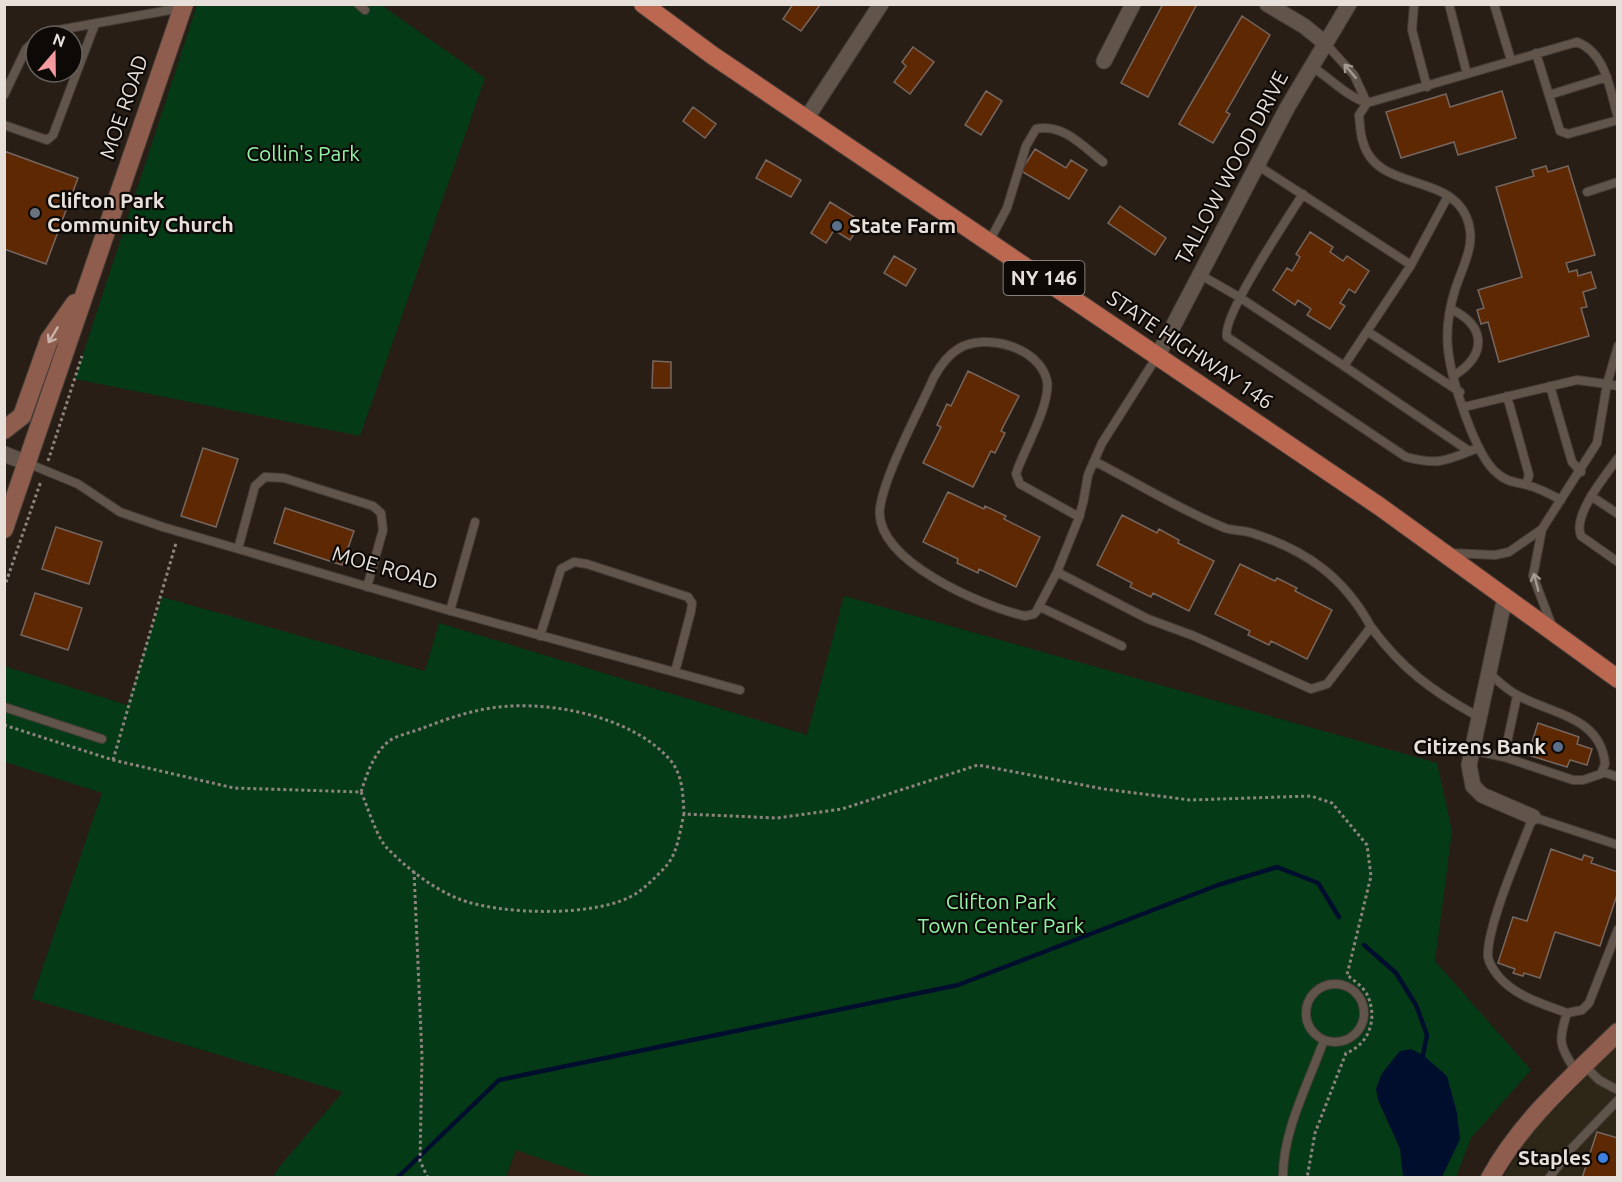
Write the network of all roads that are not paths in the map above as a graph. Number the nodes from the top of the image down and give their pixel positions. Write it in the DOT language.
graph roads {
  1 [pos="643,4"];
  2 [pos="881,4"];
  3 [pos="1133,4"];
  4 [pos="1267,4"];
  5 [pos="1349,4"];
  6 [pos="1414,4"];
  7 [pos="1449,4"];
  8 [pos="1494,4"];
  9 [pos="183,6"];
  10 [pos="95,24"];
  11 [pos="84,26"];
  12 [pos="1325,43"];
  13 [pos="24,53"];
  14 [pos="1536,53"];
  15 [pos="1104,60"];
  16 [pos="1511,60"];
  17 [pos="1311,66"];
  18 [pos="1467,74"];
  19 [pos="1606,77"];
  20 [pos="1427,87"];
  21 [pos="4,95"];
  22 [pos="1549,95"];
  23 [pos="1367,103"];
  24 [pos="806,119"];
  25 [pos="1617,119"];
  26 [pos="4,125"];
  27 [pos="1103,162"];
  28 [pos="1257,165"];
  29 [pos="1617,182"];
  30 [pos="1587,192"];
  31 [pos="1303,194"];
  32 [pos="1448,196"];
  33 [pos="989,242"];
  34 [pos="1410,265"];
  35 [pos="1199,274"];
  36 [pos="86,287"];
  37 [pos="1239,297"];
  38 [pos="1451,309"];
  39 [pos="1367,331"];
  40 [pos="1617,346"];
  41 [pos="1158,355"];
  42 [pos="1344,366"];
  43 [pos="1455,375"];
  44 [pos="1607,384"];
  45 [pos="1550,386"];
  46 [pos="1617,386"];
  47 [pos="1460,392"];
  48 [pos="1507,396"];
  49 [pos="1464,408"];
  50 [pos="4,430"];
  51 [pos="1478,448"];
  52 [pos="1469,451"];
  53 [pos="4,454"];
  54 [pos="1617,458"];
  55 [pos="1094,461"];
  56 [pos="27,463"];
  57 [pos="1581,472"];
  58 [pos="1526,485"];
  59 [pos="1591,496"];
  60 [pos="1561,500"];
  61 [pos="1617,514"];
  62 [pos="1079,517"];
  63 [pos="474,522"];
  64 [pos="4,529"];
  65 [pos="1542,529"];
  66 [pos="238,549"];
  67 [pos="1443,553"];
  68 [pos="1617,562"];
  69 [pos="1057,572"];
  70 [pos="367,587"];
  71 [pos="1505,597"];
  72 [pos="1040,607"];
  73 [pos="450,611"];
  74 [pos="1371,627"];
  75 [pos="1555,633"];
  76 [pos="540,636"];
  77 [pos="1122,646"];
  78 [pos="675,672"];
  79 [pos="1488,673"];
  80 [pos="1617,680"];
  81 [pos="740,690"];
  82 [pos="1517,696"];
  83 [pos="4,707"];
  84 [pos="1477,717"];
  85 [pos="102,739"];
  86 [pos="1471,750"];
  87 [pos="1504,757"];
  88 [pos="1603,772"];
  89 [pos="1617,777"];
  90 [pos="1533,817"];
  91 [pos="1617,845"];
  92 [pos="1617,929"];
  93 [pos="1567,1013"];
  94 [pos="1617,1032"];
  95 [pos="1324,1040"];
  96 [pos="1580,1069"];
  97 [pos="1617,1090"];
  98 [pos="1617,1100"];
  99 [pos="1283,1178"];
  100 [pos="1490,1178"];
  101 [pos="1549,1178"];
  1 -- 24 [label="main road, STATE HIGHWAY 146 / NY 146"];
  2 -- 24 [label="street"];
  3 -- 15 [label="street"];
  4 -- 12 [label="street"];
  5 -- 12 [label="street, TALLOW WOOD DRIVE"];
  6 -- 20 [label="lane"];
  7 -- 18 [label="lane"];
  8 -- 16 [label="lane"];
  9 -- 10 [label="lane"];
  9 -- 36 [label="street, MOE ROAD"];
  10 -- 11 [label="lane"];
  10 -- 26 [label="lane"];
  12 -- 17 [label="street, TALLOW WOOD DRIVE"];
  23 -- 12 [label="lane, one-way"];
  13 -- 21 [label="lane"];
  14 -- 16 [label="lane"];
  14 -- 19 [label="lane"];
  14 -- 22 [label="lane"];
  16 -- 18 [label="lane"];
  17 -- 23 [label="lane"];
  17 -- 28 [label="street, TALLOW WOOD DRIVE"];
  18 -- 20 [label="lane"];
  19 -- 22 [label="lane"];
  19 -- 25 [label="lane"];
  20 -- 23 [label="lane"];
  22 -- 25 [label="lane"];
  23 -- 32 [label="lane"];
  24 -- 33 [label="main road, STATE HIGHWAY 146 / NY 146"];
  27 -- 33 [label="lane"];
  28 -- 31 [label="lane"];
  28 -- 35 [label="street, TALLOW WOOD DRIVE"];
  29 -- 30 [label="lane"];
  31 -- 34 [label="lane"];
  31 -- 37 [label="lane"];
  32 -- 34 [label="lane"];
  32 -- 38 [label="lane"];
  33 -- 41 [label="main road, STATE HIGHWAY 146 / NY 146"];
  34 -- 39 [label="lane"];
  35 -- 37 [label="lane"];
  35 -- 41 [label="street, TALLOW WOOD DRIVE"];
  36 -- 50 [label="street, one-way"];
  36 -- 56 [label="street, MOE ROAD"];
  37 -- 42 [label="lane"];
  37 -- 52 [label="lane"];
  38 -- 43 [label="lane"];
  38 -- 43 [label="lane"];
  39 -- 42 [label="lane"];
  39 -- 47 [label="lane"];
  40 -- 44 [label="lane"];
  41 -- 55 [label="lane"];
  41 -- 67 [label="main road, STATE HIGHWAY 146 / NY 146"];
  42 -- 52 [label="lane"];
  43 -- 47 [label="lane"];
  44 -- 45 [label="lane"];
  44 -- 46 [label="lane"];
  44 -- 57 [label="lane"];
  45 -- 48 [label="lane"];
  45 -- 57 [label="lane"];
  47 -- 49 [label="lane"];
  48 -- 49 [label="lane"];
  48 -- 58 [label="lane"];
  49 -- 51 [label="lane"];
  51 -- 52 [label="lane"];
  51 -- 58 [label="lane"];
  53 -- 56 [label="street"];
  54 -- 59 [label="lane"];
  55 -- 62 [label="lane"];
  55 -- 74 [label="lane"];
  56 -- 64 [label="street, MOE ROAD"];
  56 -- 66 [label="lane, MOE ROAD"];
  57 -- 60 [label="lane"];
  58 -- 60 [label="lane"];
  59 -- 61 [label="lane"];
  59 -- 68 [label="lane"];
  60 -- 65 [label="lane"];
  62 -- 69 [label="lane"];
  62 -- 72 [label="lane"];
  63 -- 73 [label="lane"];
  65 -- 67 [label="lane"];
  75 -- 65 [label="lane, one-way"];
  66 -- 70 [label="lane, MOE ROAD"];
  66 -- 70 [label="lane"];
  67 -- 71 [label="main road, STATE HIGHWAY 146 / NY 146"];
  69 -- 72 [label="lane"];
  69 -- 74 [label="lane"];
  70 -- 73 [label="lane, MOE ROAD"];
  71 -- 75 [label="main road, STATE HIGHWAY 146 / NY 146"];
  71 -- 79 [label="street"];
  72 -- 77 [label="lane"];
  73 -- 76 [label="lane, MOE ROAD"];
  74 -- 84 [label="lane"];
  75 -- 80 [label="main road, STATE HIGHWAY 146 / NY 146"];
  76 -- 78 [label="lane, MOE ROAD"];
  76 -- 78 [label="lane"];
  78 -- 81 [label="lane, MOE ROAD"];
  79 -- 82 [label="lane"];
  79 -- 84 [label="street"];
  82 -- 87 [label="lane"];
  82 -- 88 [label="lane"];
  83 -- 85 [label="lane"];
  84 -- 86 [label="street"];
  86 -- 87 [label="lane"];
  86 -- 90 [label="street"];
  87 -- 88 [label="lane"];
  88 -- 89 [label="lane"];
  90 -- 91 [label="lane"];
  90 -- 93 [label="lane"];
  92 -- 93 [label="lane"];
  93 -- 96 [label="lane"];
  94 -- 96 [label="street"];
  95 -- 95 [label="lane"];
  95 -- 99 [label="lane"];
  96 -- 97 [label="lane"];
  96 -- 100 [label="street"];
  98 -- 101 [label="lane"];
}
